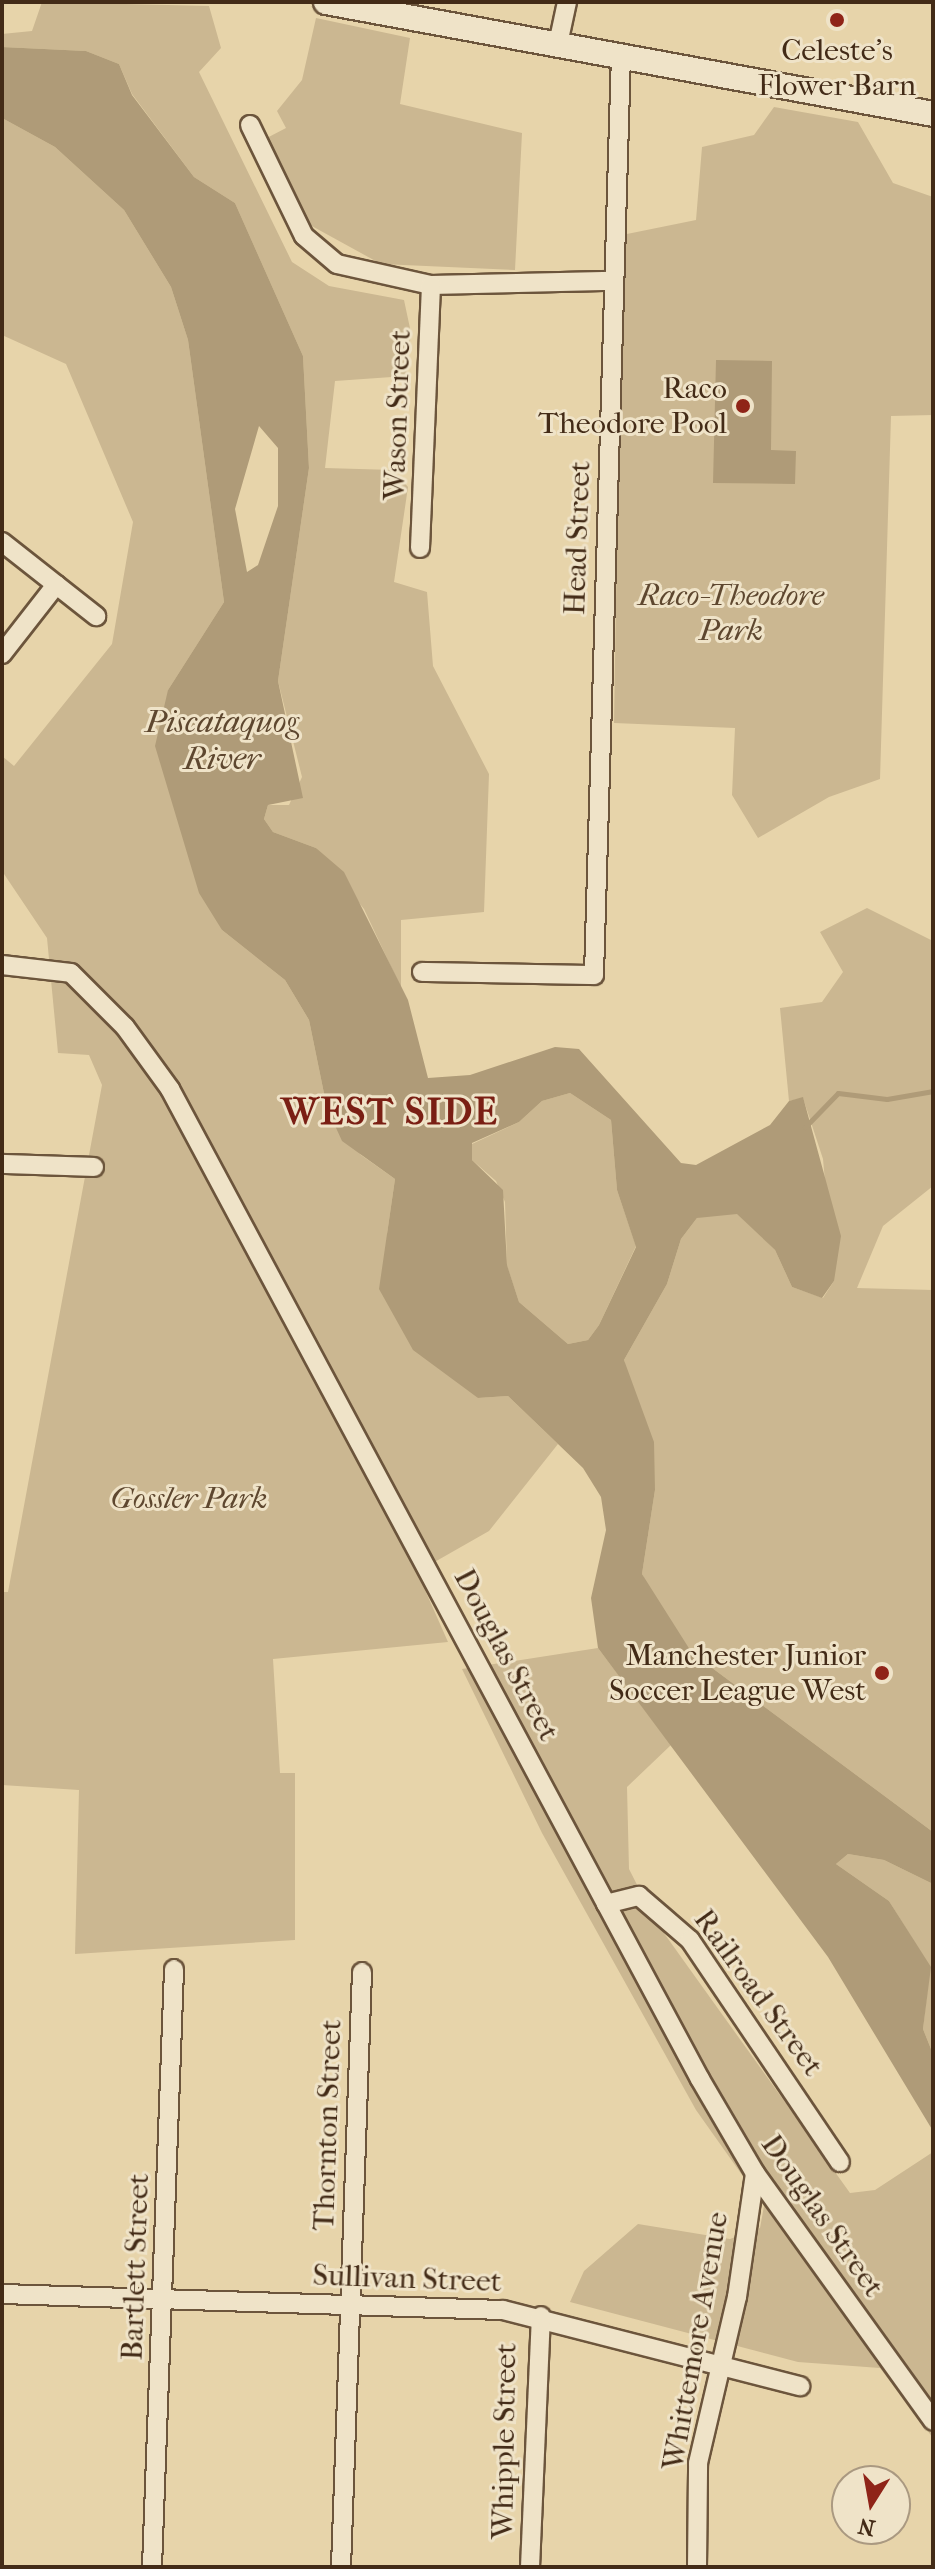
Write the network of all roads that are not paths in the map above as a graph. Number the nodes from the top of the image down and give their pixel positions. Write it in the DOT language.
graph roads {
  1 [pos="326,2"];
  2 [pos="567,2"];
  3 [pos="374,6"];
  4 [pos="558,44"];
  5 [pos="621,55"];
  6 [pos="933,114"];
  7 [pos="250,125"];
  8 [pos="614,281"];
  9 [pos="431,285"];
  10 [pos="2,542"];
  11 [pos="420,548"];
  12 [pos="56,585"];
  13 [pos="96,616"];
  14 [pos="2,654"];
  15 [pos="2,965"];
  16 [pos="422,972"];
  17 [pos="2,1164"];
  18 [pos="94,1167"];
  19 [pos="606,1904"];
  20 [pos="174,1969"];
  21 [pos="362,1972"];
  22 [pos="840,2162"];
  23 [pos="755,2173"];
  24 [pos="2,2294"];
  25 [pos="162,2299"];
  26 [pos="350,2305"];
  27 [pos="541,2316"];
  28 [pos="721,2364"];
  29 [pos="800,2386"];
  30 [pos="933,2421"];
  31 [pos="152,2567"];
  32 [pos="341,2567"];
  33 [pos="530,2567"];
  34 [pos="697,2567"];
  1 -- 3 [label="main road"];
  2 -- 4 [label="street"];
  3 -- 4 [label="main road"];
  4 -- 5 [label="main road"];
  5 -- 6 [label="main road"];
  5 -- 8 [label="street, Head Street"];
  7 -- 9 [label="street"];
  8 -- 9 [label="street"];
  8 -- 16 [label="street, Head Street"];
  9 -- 11 [label="street, Wason Street"];
  10 -- 12 [label="street"];
  12 -- 13 [label="street"];
  12 -- 14 [label="street"];
  15 -- 19 [label="street, Douglas Street"];
  17 -- 18 [label="street"];
  19 -- 22 [label="street, Railroad Street"];
  19 -- 23 [label="street, Douglas Street"];
  20 -- 25 [label="street, Bartlett Street"];
  21 -- 26 [label="street, Thornton Street"];
  23 -- 28 [label="street, Whittemore Avenue"];
  23 -- 30 [label="street, Douglas Street"];
  24 -- 25 [label="street, Sullivan Street"];
  25 -- 26 [label="street, Sullivan Street"];
  25 -- 31 [label="street, Bartlett Street"];
  26 -- 27 [label="street, Sullivan Street"];
  26 -- 32 [label="street, Thornton Street"];
  27 -- 28 [label="street, Sullivan Street"];
  27 -- 33 [label="street, Whipple Street"];
  28 -- 29 [label="street, Sullivan Street"];
  28 -- 34 [label="street, Whittemore Avenue"];
}
